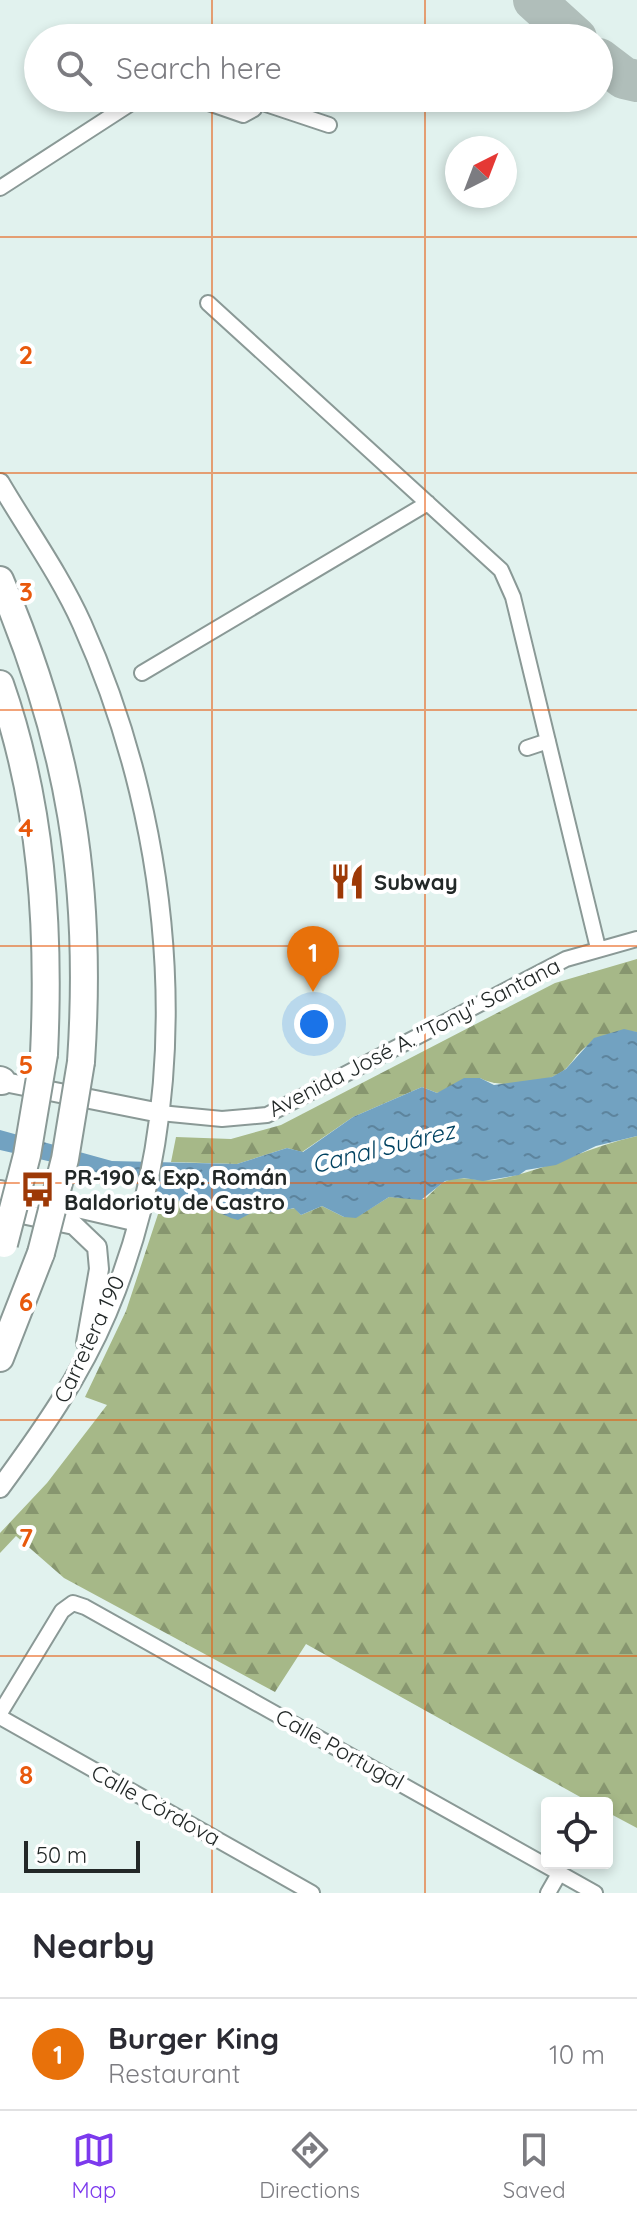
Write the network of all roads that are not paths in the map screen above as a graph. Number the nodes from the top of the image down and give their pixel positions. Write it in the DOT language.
graph roads {
  1 [pos="117,112"];
  2 [pos="291,112"];
  3 [pos="329,125"];
  4 [pos="0,188"];
  5 [pos="208,303"];
  6 [pos="0,483"];
  7 [pos="428,503"];
  8 [pos="0,580"];
  9 [pos="142,673"];
  10 [pos="0,684"];
  11 [pos="548,741"];
  12 [pos="527,748"];
  13 [pos="637,939"];
  14 [pos="598,948"];
  15 [pos="1,1081"];
  16 [pos="160,1113"];
  17 [pos="0,1190"];
  18 [pos="0,1209"];
  19 [pos="140,1216"];
  20 [pos="2,1251"];
  21 [pos="0,1358"];
  22 [pos="82,1365"];
  23 [pos="0,1488"];
  24 [pos="0,1715"];
  25 [pos="560,1872"];
  26 [pos="312,1893"];
  27 [pos="548,1893"];
  28 [pos="595,1893"];
  1 -- 4 [label="street"];
  2 -- 3 [label="street"];
  5 -- 7 [label="street"];
  6 -- 16 [label="street, Carretera 190"];
  7 -- 9 [label="street"];
  7 -- 11 [label="street"];
  8 -- 21 [label="highway, bridge"];
  10 -- 20 [label="highway, bridge"];
  11 -- 12 [label="street"];
  11 -- 14 [label="street"];
  13 -- 14 [label="street, Avenida José A. \"Tony\" Santana"];
  14 -- 16 [label="street, Avenida José A. \"Tony\" Santana"];
  15 -- 16 [label="street, Avenida José A. \"Tony\" Santana"];
  16 -- 19 [label="street, Carretera 190"];
  17 -- 19 [label="street"];
  18 -- 22 [label="street"];
  19 -- 22 [label="street, Carretera 190"];
  22 -- 23 [label="street, Carretera 190"];
  24 -- 25 [label="street, Calle Portugal"];
  24 -- 26 [label="street, Calle Córdova"];
  25 -- 27 [label="street"];
  25 -- 28 [label="street, Calle Portugal"];
}
